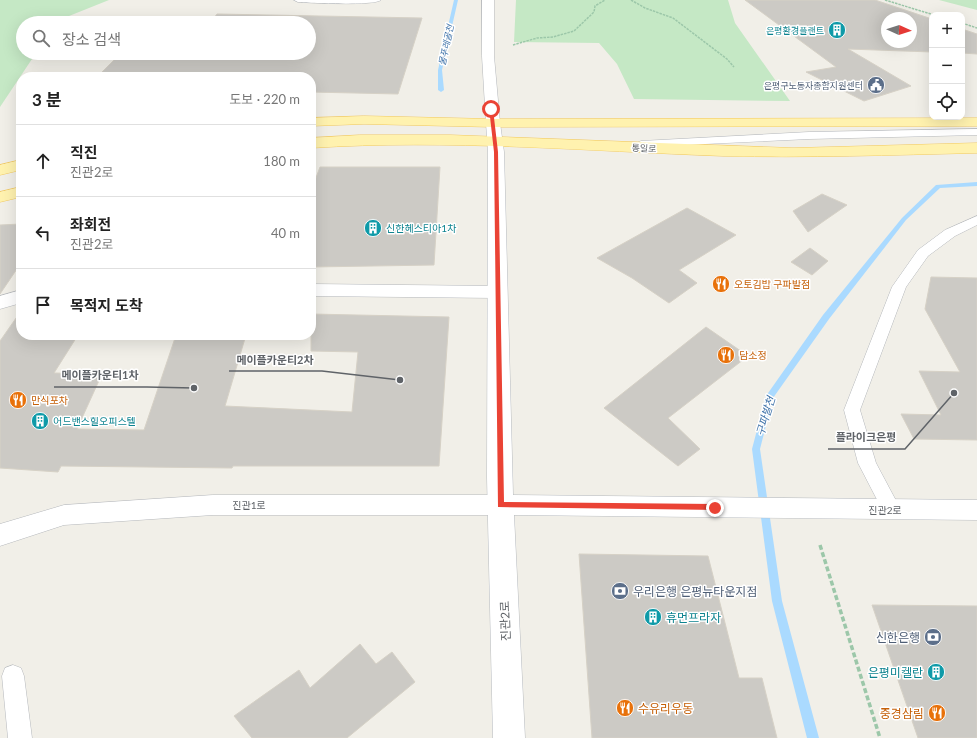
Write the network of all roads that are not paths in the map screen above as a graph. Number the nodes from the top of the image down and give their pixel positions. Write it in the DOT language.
graph roads {
  1 [pos="298,0"];
  2 [pos="377,0"];
  3 [pos="488,0"];
  4 [pos="316,122"];
  5 [pos="977,122"];
  6 [pos="494,132"];
  7 [pos="977,132"];
  8 [pos="316,143"];
  9 [pos="614,146"];
  10 [pos="977,148"];
  11 [pos="16,166"];
  12 [pos="0,170"];
  13 [pos="16,193"];
  14 [pos="0,197"];
  15 [pos="977,220"];
  16 [pos="316,290"];
  17 [pos="497,292"];
  18 [pos="16,298"];
  19 [pos="0,303"];
  20 [pos="501,505"];
  21 [pos="892,510"];
  22 [pos="977,510"];
  23 [pos="0,536"];
  24 [pos="13,676"];
  25 [pos="20,738"];
  26 [pos="509,738"];
  1 -- 2 [label="lane"];
  3 -- 6 [label="street"];
  4 -- 6 [label="main road, 통일로"];
  5 -- 6 [label="main road, 통일로"];
  6 -- 8 [label="main road, 통일로"];
  6 -- 9 [label="main road, 통일로"];
  6 -- 17 [label="street, 진관2로"];
  7 -- 9 [label="lane"];
  9 -- 10 [label="main road, 통일로"];
  11 -- 12 [label="main road"];
  13 -- 14 [label="main road"];
  15 -- 21 [label="lane"];
  16 -- 17 [label="street"];
  17 -- 20 [label="street, 진관2로"];
  18 -- 19 [label="street"];
  20 -- 21 [label="street, 진관2로"];
  20 -- 23 [label="street, 진관1로"];
  20 -- 26 [label="street, 진관2로"];
  21 -- 22 [label="street, 진관2로"];
  24 -- 25 [label="lane"];
}
